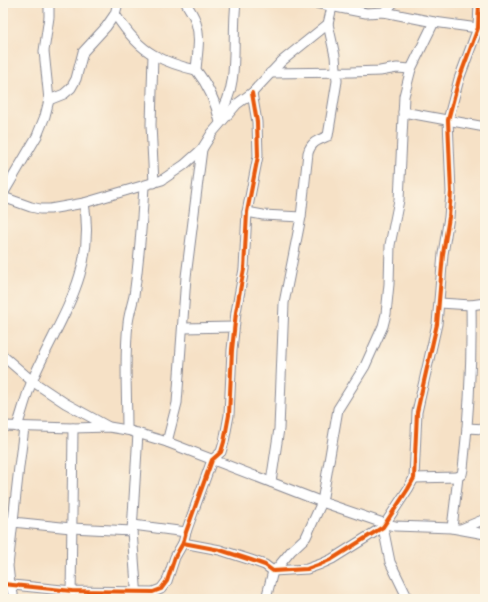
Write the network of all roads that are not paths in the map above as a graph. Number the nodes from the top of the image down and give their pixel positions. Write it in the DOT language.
graph roads {
  1 [pos="49,3"];
  2 [pos="118,3"];
  3 [pos="186,3"];
  4 [pos="236,3"];
  5 [pos="315,3"];
  6 [pos="393,3"];
  7 [pos="478,3"];
  8 [pos="332,7"];
  9 [pos="366,8"];
  10 [pos="384,12"];
  11 [pos="115,14"];
  12 [pos="434,22"];
  13 [pos="328,24"];
  14 [pos="482,29"];
  15 [pos="154,55"];
  16 [pos="411,69"];
  17 [pos="196,70"];
  18 [pos="337,72"];
  19 [pos="270,73"];
  20 [pos="252,93"];
  21 [pos="49,100"];
  22 [pos="403,112"];
  23 [pos="220,119"];
  24 [pos="448,120"];
  25 [pos="485,127"];
  26 [pos="202,149"];
  27 [pos="154,183"];
  28 [pos="144,186"];
  29 [pos="3,195"];
  30 [pos="84,203"];
  31 [pos="247,212"];
  32 [pos="301,217"];
  33 [pos="440,303"];
  34 [pos="485,303"];
  35 [pos="471,305"];
  36 [pos="234,327"];
  37 [pos="183,328"];
  38 [pos="3,356"];
  39 [pos="32,381"];
  40 [pos="3,426"];
  41 [pos="21,427"];
  42 [pos="108,427"];
  43 [pos="74,428"];
  44 [pos="467,428"];
  45 [pos="485,429"];
  46 [pos="127,430"];
  47 [pos="138,433"];
  48 [pos="167,442"];
  49 [pos="212,460"];
  50 [pos="458,477"];
  51 [pos="414,478"];
  52 [pos="272,482"];
  53 [pos="322,502"];
  54 [pos="485,519"];
  55 [pos="3,521"];
  56 [pos="14,522"];
  57 [pos="385,525"];
  58 [pos="72,528"];
  59 [pos="133,528"];
  60 [pos="457,529"];
  61 [pos="186,532"];
  62 [pos="485,534"];
  63 [pos="183,543"];
  64 [pos="273,571"];
  65 [pos="6,584"];
  66 [pos="71,595"];
  67 [pos="137,595"];
  68 [pos="404,597"];
  69 [pos="13,599"];
  70 [pos="266,599"];
  1 -- 21 [label="street"];
  2 -- 11 [label="street"];
  3 -- 17 [label="street"];
  4 -- 23 [label="street"];
  5 -- 8 [label="street"];
  6 -- 10 [label="street"];
  7 -- 14 [label="street"];
  8 -- 9 [label="street"];
  8 -- 13 [label="street"];
  9 -- 10 [label="street"];
  10 -- 12 [label="street"];
  11 -- 15 [label="street"];
  11 -- 21 [label="street"];
  12 -- 14 [label="street"];
  12 -- 16 [label="street"];
  13 -- 18 [label="street"];
  13 -- 19 [label="street"];
  14 -- 24 [label="street"];
  15 -- 17 [label="street"];
  15 -- 27 [label="street"];
  16 -- 18 [label="street"];
  16 -- 22 [label="street"];
  17 -- 23 [label="street"];
  18 -- 19 [label="street"];
  18 -- 32 [label="street"];
  19 -- 20 [label="street"];
  20 -- 23 [label="street"];
  20 -- 31 [label="street"];
  21 -- 29 [label="street"];
  22 -- 24 [label="street"];
  22 -- 53 [label="street"];
  23 -- 26 [label="street"];
  24 -- 25 [label="street"];
  24 -- 33 [label="street"];
  26 -- 27 [label="street"];
  26 -- 37 [label="street"];
  27 -- 28 [label="street"];
  28 -- 30 [label="street"];
  28 -- 46 [label="street"];
  29 -- 30 [label="street"];
  30 -- 39 [label="street"];
  31 -- 32 [label="street"];
  31 -- 36 [label="street"];
  32 -- 52 [label="street"];
  33 -- 35 [label="street"];
  33 -- 51 [label="street"];
  34 -- 35 [label="street"];
  35 -- 44 [label="street"];
  36 -- 37 [label="street"];
  36 -- 49 [label="street"];
  37 -- 48 [label="street"];
  38 -- 39 [label="street"];
  39 -- 41 [label="street"];
  39 -- 42 [label="street"];
  40 -- 41 [label="street"];
  41 -- 43 [label="street"];
  41 -- 56 [label="street"];
  42 -- 43 [label="street"];
  42 -- 46 [label="street"];
  43 -- 58 [label="street"];
  44 -- 45 [label="street"];
  44 -- 50 [label="street"];
  46 -- 47 [label="street"];
  47 -- 48 [label="street"];
  47 -- 59 [label="street"];
  48 -- 49 [label="street"];
  49 -- 52 [label="street"];
  49 -- 61 [label="street"];
  50 -- 51 [label="street"];
  50 -- 60 [label="street"];
  51 -- 57 [label="street"];
  52 -- 53 [label="street"];
  53 -- 57 [label="street"];
  53 -- 64 [label="street"];
  54 -- 60 [label="street"];
  55 -- 56 [label="street"];
  56 -- 58 [label="street"];
  56 -- 65 [label="street"];
  57 -- 60 [label="street"];
  57 -- 64 [label="street"];
  57 -- 68 [label="street"];
  58 -- 59 [label="street"];
  58 -- 66 [label="street"];
  59 -- 61 [label="street"];
  59 -- 67 [label="street"];
  60 -- 62 [label="street"];
  61 -- 63 [label="street"];
  63 -- 64 [label="street"];
  63 -- 67 [label="street"];
  64 -- 70 [label="street"];
  65 -- 66 [label="street"];
  65 -- 69 [label="street"];
  66 -- 67 [label="street"];
}
